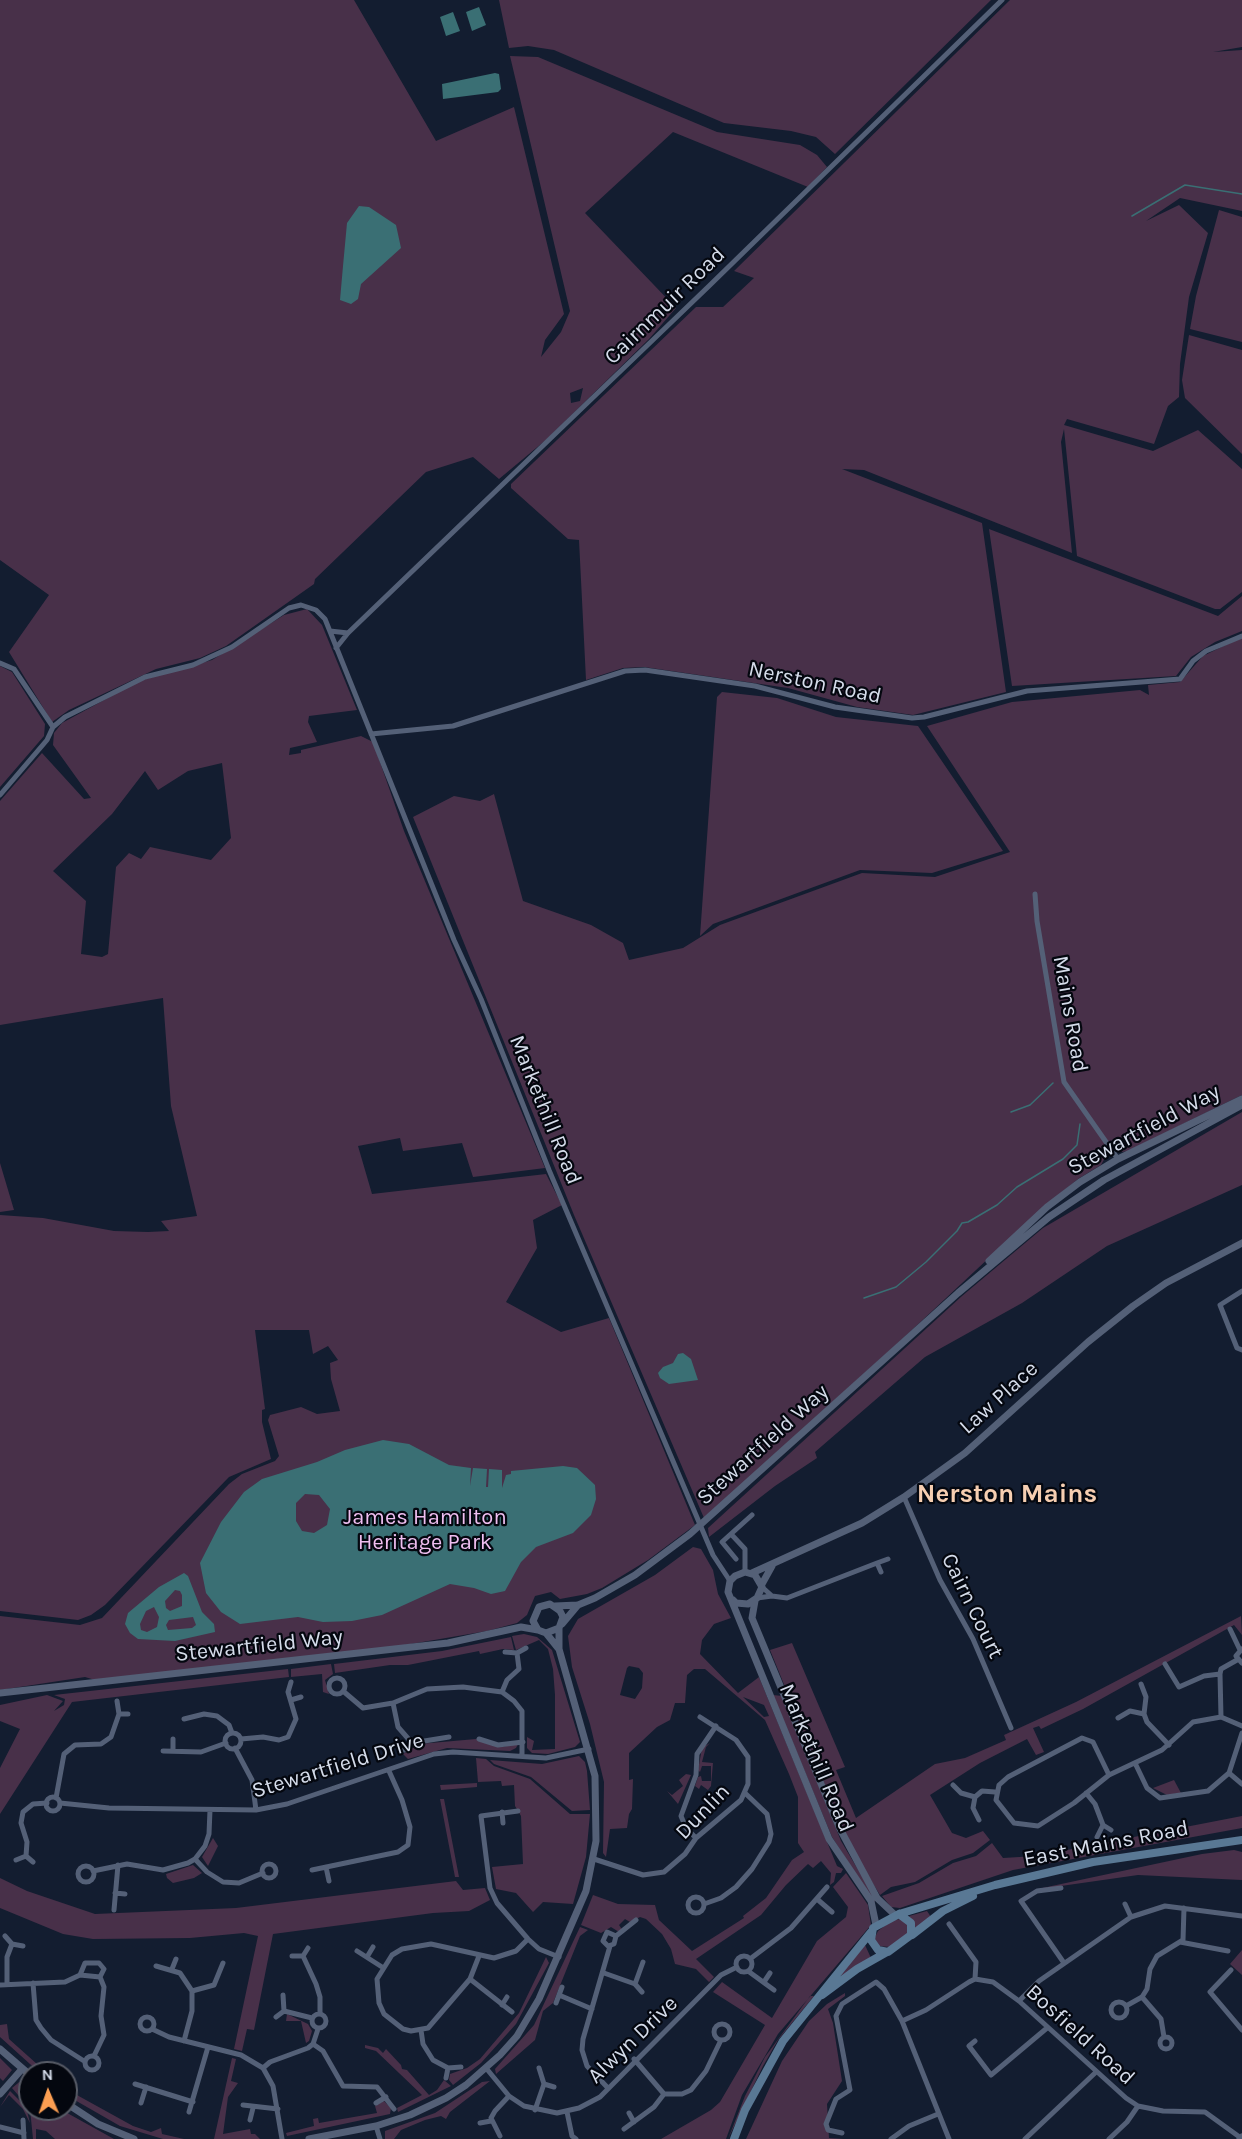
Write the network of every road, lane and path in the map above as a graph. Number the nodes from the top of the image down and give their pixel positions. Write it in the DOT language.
graph roads {
  1 [pos="1002,0"];
  2 [pos="330,631"];
  3 [pos="348,633"];
  4 [pos="1242,636"];
  5 [pos="336,648"];
  6 [pos="0,663"];
  7 [pos="53,727"];
  8 [pos="371,734"];
  9 [pos="0,795"];
  10 [pos="1035,894"];
  11 [pos="1242,1099"];
  12 [pos="1242,1105"];
  13 [pos="1118,1159"];
  14 [pos="1242,1243"];
  15 [pos="1242,1291"];
  16 [pos="958,1293"];
  17 [pos="1242,1350"];
  18 [pos="904,1497"];
  19 [pos="753,1515"];
  20 [pos="731,1534"];
  21 [pos="736,1559"];
  22 [pos="888,1559"];
  23 [pos="877,1563"];
  24 [pos="772,1566"];
  25 [pos="881,1572"];
  26 [pos="749,1573"];
  27 [pos="730,1581"];
  28 [pos="762,1585"];
  29 [pos="772,1596"];
  30 [pos="756,1599"];
  31 [pos="733,1600"];
  32 [pos="578,1605"];
  33 [pos="555,1606"];
  34 [pos="533,1615"];
  35 [pos="561,1626"];
  36 [pos="521,1627"];
  37 [pos="1230,1629"];
  38 [pos="538,1630"];
  39 [pos="546,1634"];
  40 [pos="763,1646"];
  41 [pos="526,1648"];
  42 [pos="559,1649"];
  43 [pos="1241,1650"];
  44 [pos="751,1651"];
  45 [pos="505,1652"];
  46 [pos="517,1653"];
  47 [pos="1240,1661"];
  48 [pos="1165,1664"];
  49 [pos="1220,1674"];
  50 [pos="291,1682"];
  51 [pos="1141,1684"];
  52 [pos="343,1691"];
  53 [pos="502,1692"];
  54 [pos="0,1693"];
  55 [pos="301,1697"];
  56 [pos="117,1701"];
  57 [pos="291,1701"];
  58 [pos="393,1703"];
  59 [pos="119,1714"];
  60 [pos="128,1714"];
  61 [pos="1144,1714"];
  62 [pos="196,1716"];
  63 [pos="700,1717"];
  64 [pos="1221,1717"];
  65 [pos="1118,1718"];
  66 [pos="184,1719"];
  67 [pos="198,1724"];
  68 [pos="716,1726"];
  69 [pos="1242,1726"];
  70 [pos="1011,1728"];
  71 [pos="232,1733"];
  72 [pos="1242,1733"];
  73 [pos="449,1737"];
  74 [pos="173,1739"];
  75 [pos="241,1739"];
  76 [pos="479,1739"];
  77 [pos="523,1742"];
  78 [pos="226,1743"];
  79 [pos="412,1743"];
  80 [pos="1169,1746"];
  81 [pos="235,1748"];
  82 [pos="589,1749"];
  83 [pos="173,1750"];
  84 [pos="404,1750"];
  85 [pos="163,1751"];
  86 [pos="522,1756"];
  87 [pos="1136,1763"];
  88 [pos="388,1771"];
  89 [pos="1229,1773"];
  90 [pos="1109,1775"];
  91 [pos="1242,1784"];
  92 [pos="953,1785"];
  93 [pos="995,1792"];
  94 [pos="745,1793"];
  95 [pos="1086,1793"];
  96 [pos="975,1797"];
  97 [pos="58,1801"];
  98 [pos="47,1803"];
  99 [pos="210,1810"];
  100 [pos="256,1810"];
  101 [pos="518,1811"];
  102 [pos="502,1812"];
  103 [pos="979,1820"];
  104 [pos="503,1823"];
  105 [pos="1103,1826"];
  106 [pos="1111,1830"];
  107 [pos="1242,1835"];
  108 [pos="696,1838"];
  109 [pos="1097,1838"];
  110 [pos="1242,1840"];
  111 [pos="1224,1841"];
  112 [pos="26,1856"];
  113 [pos="195,1859"];
  114 [pos="594,1859"];
  115 [pos="16,1860"];
  116 [pos="33,1862"];
  117 [pos="118,1865"];
  118 [pos="326,1868"];
  119 [pos="312,1870"];
  120 [pos="93,1871"];
  121 [pos="263,1873"];
  122 [pos="329,1881"];
  123 [pos="996,1885"];
  124 [pos="827,1887"];
  125 [pos="1061,1888"];
  126 [pos="115,1893"];
  127 [pos="125,1894"];
  128 [pos="817,1899"];
  129 [pos="704,1904"];
  130 [pos="1125,1904"];
  131 [pos="1184,1908"];
  132 [pos="114,1910"];
  133 [pos="832,1912"];
  134 [pos="897,1915"];
  135 [pos="1242,1916"];
  136 [pos="1131,1917"];
  137 [pos="636,1920"];
  138 [pos="949,1924"];
  139 [pos="873,1928"];
  140 [pos="911,1935"];
  141 [pos="5,1936"];
  142 [pos="616,1936"];
  143 [pos="528,1939"];
  144 [pos="1180,1942"];
  145 [pos="12,1944"];
  146 [pos="23,1946"];
  147 [pos="610,1946"];
  148 [pos="373,1947"];
  149 [pos="308,1948"];
  150 [pos="357,1951"];
  151 [pos="1228,1951"];
  152 [pos="888,1952"];
  153 [pos="292,1956"];
  154 [pos="303,1956"];
  155 [pos="479,1956"];
  156 [pos="367,1957"];
  157 [pos="559,1957"];
  158 [pos="176,1959"];
  159 [pos="750,1959"];
  160 [pos="643,1962"];
  161 [pos="223,1963"];
  162 [pos="1064,1963"];
  163 [pos="156,1966"];
  164 [pos="382,1967"];
  165 [pos="737,1967"];
  166 [pos="172,1969"];
  167 [pos="1231,1970"];
  168 [pos="748,1971"];
  169 [pos="604,1973"];
  170 [pos="770,1973"];
  171 [pos="80,1975"];
  172 [pos="100,1977"];
  173 [pos="470,1979"];
  174 [pos="975,1979"];
  175 [pos="764,1982"];
  176 [pos="33,1983"];
  177 [pos="635,1984"];
  178 [pos="3,1985"];
  179 [pos="214,1985"];
  180 [pos="562,1987"];
  181 [pos="774,1990"];
  182 [pos="192,1991"];
  183 [pos="219,1992"];
  184 [pos="642,1992"];
  185 [pos="283,1995"];
  186 [pos="560,1995"];
  187 [pos="507,1997"];
  188 [pos="1142,1997"];
  189 [pos="1019,2001"];
  190 [pos="814,2002"];
  191 [pos="556,2003"];
  192 [pos="502,2005"];
  193 [pos="1126,2006"];
  194 [pos="592,2009"];
  195 [pos="284,2011"];
  196 [pos="512,2012"];
  197 [pos="320,2014"];
  198 [pos="276,2017"];
  199 [pos="312,2018"];
  200 [pos="902,2021"];
  201 [pos="1047,2028"];
  202 [pos="152,2029"];
  203 [pos="318,2029"];
  204 [pos="421,2030"];
  205 [pos="1242,2030"];
  206 [pos="1164,2037"];
  207 [pos="721,2040"];
  208 [pos="975,2041"];
  209 [pos="184,2042"];
  210 [pos="313,2044"];
  211 [pos="208,2048"];
  212 [pos="0,2049"];
  213 [pos="94,2056"];
  214 [pos="634,2059"];
  215 [pos="84,2061"];
  216 [pos="18,2065"];
  217 [pos="448,2067"];
  218 [pos="460,2067"];
  219 [pos="263,2068"];
  220 [pos="486,2068"];
  221 [pos="539,2068"];
  222 [pos="18,2073"];
  223 [pos="1095,2073"];
  224 [pos="446,2078"];
  225 [pos="135,2084"];
  226 [pos="544,2084"];
  227 [pos="146,2087"];
  228 [pos="554,2087"];
  229 [pos="608,2087"];
  230 [pos="0,2094"];
  231 [pos="664,2094"];
  232 [pos="509,2096"];
  233 [pos="386,2097"];
  234 [pos="193,2102"];
  235 [pos="141,2103"];
  236 [pos="376,2103"];
  237 [pos="243,2105"];
  238 [pos="1138,2106"];
  239 [pos="253,2108"];
  240 [pos="278,2109"];
  241 [pos="394,2109"];
  242 [pos="535,2110"];
  243 [pos="78,2111"];
  244 [pos="189,2112"];
  245 [pos="567,2112"];
  246 [pos="628,2114"];
  247 [pos="938,2114"];
  248 [pos="250,2120"];
  249 [pos="23,2121"];
  250 [pos="491,2121"];
  251 [pos="634,2122"];
  252 [pos="480,2123"];
  253 [pos="376,2126"];
  254 [pos="0,2127"];
  255 [pos="624,2129"];
  256 [pos="842,2133"];
  257 [pos="24,2136"];
  258 [pos="500,2136"];
  259 [pos="572,2138"];
  260 [pos="1241,2138"];
  261 [pos="134,2139"];
  262 [pos="282,2139"];
  263 [pos="309,2139"];
  264 [pos="380,2139"];
  265 [pos="735,2139"];
  266 [pos="891,2139"];
  267 [pos="949,2139"];
  268 [pos="1025,2139"];
  269 [pos="1109,2139"];
  1 -- 3 [label="street, Cairnmuir Road"];
  2 -- 3 [label="street"];
  2 -- 5 [label="street"];
  2 -- 7 [label="street"];
  3 -- 5 [label="street, Cairnmuir Road"];
  4 -- 8 [label="street, Nerston Road"];
  5 -- 8 [label="street, Markethill Road"];
  6 -- 7 [label="street"];
  7 -- 9 [label="street"];
  8 -- 27 [label="street, Markethill Road"];
  10 -- 13 [label="street, Mains Road"];
  11 -- 13 [label="street, Stewartfield Way"];
  12 -- 16 [label="street, Stewartfield Way"];
  13 -- 16 [label="street, Stewartfield Way"];
  14 -- 18 [label="street, Law Place"];
  15 -- 17 [label="street"];
  16 -- 32 [label="street, Stewartfield Way"];
  18 -- 24 [label="street, Law Place"];
  18 -- 70 [label="street, Cairn Court"];
  19 -- 20 [label="street"];
  20 -- 21 [label="street"];
  20 -- 26 [label="street"];
  22 -- 23 [label="street"];
  23 -- 25 [label="street"];
  23 -- 29 [label="street"];
  24 -- 26 [label="street, Law Place"];
  24 -- 28 [label="street"];
  26 -- 27 [label="street"];
  26 -- 28 [label="street"];
  27 -- 31 [label="street"];
  28 -- 29 [label="street"];
  28 -- 30 [label="street"];
  29 -- 30 [label="street"];
  30 -- 31 [label="street"];
  30 -- 40 [label="street, Markethill Road"];
  31 -- 44 [label="street, Markethill Road"];
  32 -- 33 [label="street, Stewartfield Way"];
  32 -- 35 [label="street, Stewartfield Way"];
  33 -- 34 [label="street"];
  33 -- 35 [label="street"];
  34 -- 36 [label="street"];
  34 -- 38 [label="street"];
  35 -- 39 [label="street"];
  35 -- 42 [label="street"];
  36 -- 38 [label="street, Stewartfield Way"];
  36 -- 54 [label="street, Stewartfield Way"];
  37 -- 43 [label="street"];
  38 -- 39 [label="street"];
  39 -- 42 [label="street"];
  40 -- 44 [label="street"];
  40 -- 134 [label="street, Markethill Road"];
  41 -- 46 [label="street"];
  42 -- 82 [label="street"];
  43 -- 47 [label="street"];
  44 -- 139 [label="street, Markethill Road"];
  45 -- 46 [label="street"];
  46 -- 53 [label="street"];
  47 -- 49 [label="street"];
  48 -- 49 [label="street"];
  49 -- 64 [label="street"];
  50 -- 57 [label="street"];
  51 -- 61 [label="street"];
  52 -- 58 [label="street"];
  53 -- 58 [label="street"];
  53 -- 77 [label="street"];
  55 -- 57 [label="street"];
  56 -- 59 [label="street"];
  57 -- 75 [label="street"];
  58 -- 79 [label="street"];
  59 -- 60 [label="street"];
  59 -- 97 [label="street"];
  61 -- 65 [label="street"];
  61 -- 80 [label="street"];
  62 -- 66 [label="street"];
  62 -- 67 [label="street"];
  62 -- 71 [label="street"];
  63 -- 68 [label="street, Dunlin"];
  64 -- 69 [label="street"];
  64 -- 80 [label="street"];
  68 -- 94 [label="street, Dunlin"];
  68 -- 108 [label="street"];
  71 -- 75 [label="street"];
  71 -- 78 [label="street"];
  72 -- 89 [label="street"];
  73 -- 79 [label="street"];
  74 -- 83 [label="street"];
  75 -- 81 [label="street"];
  76 -- 77 [label="street"];
  77 -- 86 [label="street"];
  78 -- 81 [label="street"];
  78 -- 83 [label="street"];
  79 -- 84 [label="street"];
  80 -- 87 [label="street"];
  81 -- 100 [label="street"];
  82 -- 86 [label="street, Stewartfield Drive"];
  82 -- 114 [label="street"];
  83 -- 85 [label="street"];
  86 -- 88 [label="street, Stewartfield Drive"];
  87 -- 89 [label="street"];
  87 -- 90 [label="street"];
  88 -- 100 [label="street, Stewartfield Drive"];
  88 -- 118 [label="street"];
  89 -- 91 [label="street"];
  90 -- 93 [label="street"];
  90 -- 95 [label="street"];
  92 -- 96 [label="street"];
  93 -- 95 [label="street"];
  93 -- 96 [label="street"];
  94 -- 108 [label="street, Dunlin"];
  94 -- 129 [label="street"];
  95 -- 105 [label="street"];
  96 -- 103 [label="street"];
  97 -- 98 [label="street"];
  97 -- 98 [label="street, Stewartfield Drive"];
  97 -- 99 [label="street, Stewartfield Drive"];
  98 -- 112 [label="street"];
  99 -- 100 [label="street, Stewartfield Drive"];
  99 -- 113 [label="street"];
  101 -- 102 [label="street"];
  102 -- 104 [label="street"];
  102 -- 143 [label="street"];
  105 -- 106 [label="street"];
  105 -- 109 [label="street"];
  107 -- 111 [label="main road, East Mains Road"];
  108 -- 114 [label="street, Dunlin"];
  110 -- 111 [label="main road, East Mains Road"];
  111 -- 123 [label="main road, East Mains Road"];
  112 -- 115 [label="street"];
  112 -- 116 [label="street"];
  113 -- 117 [label="street"];
  113 -- 121 [label="street"];
  114 -- 157 [label="street"];
  117 -- 120 [label="street"];
  117 -- 126 [label="street"];
  118 -- 119 [label="street"];
  118 -- 122 [label="street"];
  123 -- 134 [label="main road, East Mains Road"];
  123 -- 140 [label="main road, East Mains Road"];
  124 -- 128 [label="street, Alwyn Drive"];
  125 -- 162 [label="street"];
  126 -- 127 [label="street"];
  126 -- 132 [label="street"];
  128 -- 133 [label="street"];
  128 -- 159 [label="street, Alwyn Drive"];
  130 -- 136 [label="street"];
  131 -- 135 [label="street"];
  131 -- 136 [label="street"];
  131 -- 144 [label="street"];
  134 -- 139 [label="main road, East Mains Road"];
  134 -- 140 [label="main road"];
  136 -- 162 [label="street"];
  137 -- 142 [label="street"];
  138 -- 174 [label="street"];
  139 -- 152 [label="main road"];
  139 -- 190 [label="main road"];
  140 -- 152 [label="main road, East Mains Road"];
  141 -- 145 [label="street"];
  142 -- 147 [label="street"];
  142 -- 147 [label="street"];
  143 -- 155 [label="street"];
  143 -- 157 [label="street"];
  144 -- 151 [label="street"];
  144 -- 188 [label="street"];
  145 -- 146 [label="street"];
  145 -- 178 [label="street"];
  147 -- 169 [label="street"];
  148 -- 156 [label="street"];
  149 -- 154 [label="street"];
  150 -- 156 [label="street"];
  152 -- 190 [label="main road"];
  153 -- 154 [label="street"];
  154 -- 197 [label="street"];
  155 -- 164 [label="street"];
  155 -- 173 [label="street"];
  156 -- 164 [label="street"];
  157 -- 220 [label="street"];
  158 -- 166 [label="street"];
  159 -- 165 [label="street, Alwyn Drive"];
  159 -- 168 [label="street"];
  160 -- 177 [label="street"];
  161 -- 179 [label="street"];
  162 -- 189 [label="street"];
  163 -- 166 [label="street"];
  164 -- 204 [label="street"];
  165 -- 168 [label="street"];
  165 -- 214 [label="street, Alwyn Drive"];
  166 -- 182 [label="street"];
  167 -- 205 [label="street"];
  168 -- 175 [label="street"];
  169 -- 177 [label="street"];
  169 -- 194 [label="street"];
  170 -- 175 [label="street"];
  171 -- 172 [label="street"];
  171 -- 172 [label="street"];
  171 -- 176 [label="street"];
  172 -- 213 [label="street"];
  173 -- 192 [label="street"];
  173 -- 204 [label="street"];
  174 -- 189 [label="street, Bosfield Road"];
  174 -- 200 [label="street"];
  175 -- 181 [label="street"];
  176 -- 178 [label="street"];
  176 -- 215 [label="street"];
  177 -- 184 [label="street"];
  179 -- 182 [label="street"];
  179 -- 183 [label="street"];
  180 -- 186 [label="street"];
  182 -- 209 [label="street"];
  185 -- 195 [label="street"];
  186 -- 191 [label="street"];
  186 -- 194 [label="street"];
  187 -- 192 [label="street"];
  188 -- 193 [label="street"];
  188 -- 206 [label="street"];
  189 -- 201 [label="street, Bosfield Road"];
  190 -- 265 [label="main road"];
  192 -- 196 [label="street"];
  194 -- 229 [label="street"];
  195 -- 198 [label="street"];
  195 -- 199 [label="street"];
  197 -- 199 [label="street"];
  197 -- 203 [label="street"];
  199 -- 203 [label="street"];
  200 -- 247 [label="street"];
  200 -- 256 [label="street"];
  201 -- 208 [label="street"];
  201 -- 223 [label="street, Bosfield Road"];
  202 -- 209 [label="street"];
  203 -- 210 [label="street"];
  204 -- 217 [label="street"];
  207 -- 231 [label="street"];
  209 -- 211 [label="street"];
  210 -- 219 [label="street"];
  210 -- 233 [label="street"];
  211 -- 219 [label="street"];
  211 -- 234 [label="street"];
  212 -- 216 [label="street"];
  213 -- 215 [label="street"];
  213 -- 215 [label="street"];
  214 -- 229 [label="street, Alwyn Drive"];
  214 -- 231 [label="street"];
  217 -- 218 [label="street"];
  217 -- 224 [label="street"];
  219 -- 240 [label="street"];
  220 -- 232 [label="street, Alwyn Drive"];
  220 -- 253 [label="street"];
  221 -- 226 [label="street"];
  222 -- 230 [label="street"];
  223 -- 238 [label="street, Bosfield Road"];
  223 -- 268 [label="street"];
  225 -- 227 [label="street"];
  226 -- 228 [label="street"];
  226 -- 242 [label="street"];
  227 -- 234 [label="street"];
  227 -- 235 [label="street"];
  229 -- 245 [label="street, Alwyn Drive"];
  231 -- 251 [label="street"];
  232 -- 242 [label="street, Alwyn Drive"];
  232 -- 250 [label="street"];
  233 -- 236 [label="street"];
  233 -- 241 [label="street"];
  234 -- 244 [label="street"];
  237 -- 239 [label="street"];
  238 -- 260 [label="street, Bosfield Road"];
  238 -- 269 [label="street"];
  239 -- 240 [label="street"];
  239 -- 248 [label="street"];
  240 -- 262 [label="street"];
  242 -- 245 [label="street, Alwyn Drive"];
  243 -- 261 [label="street"];
  245 -- 259 [label="street"];
  246 -- 251 [label="street"];
  247 -- 266 [label="street"];
  247 -- 267 [label="street"];
  249 -- 257 [label="street"];
  250 -- 252 [label="street"];
  250 -- 258 [label="street"];
  251 -- 255 [label="street"];
  253 -- 263 [label="street"];
  253 -- 264 [label="street"];
  254 -- 257 [label="street"];
}
